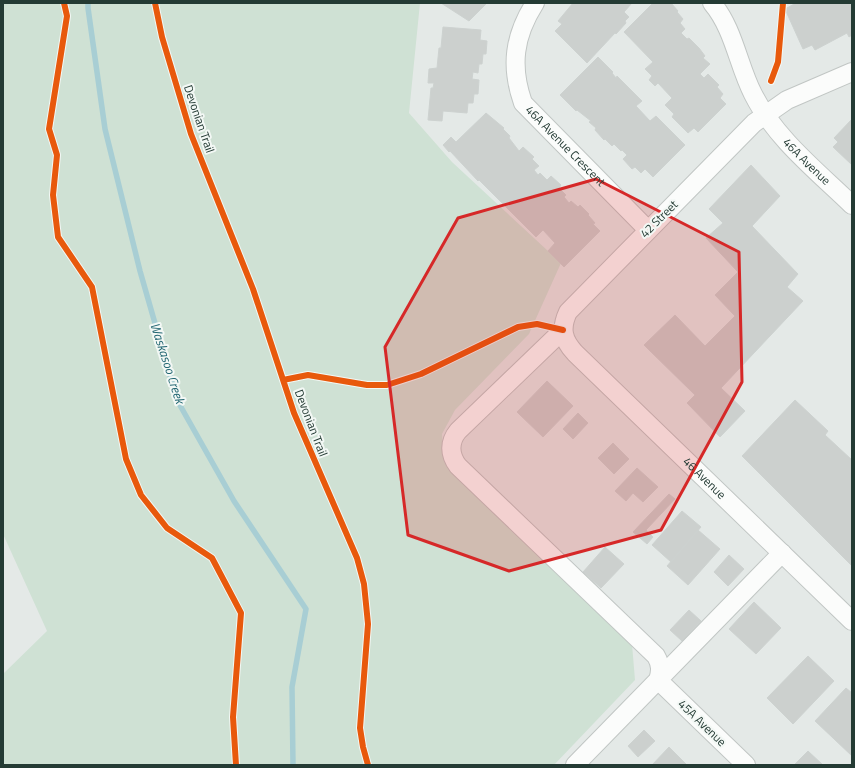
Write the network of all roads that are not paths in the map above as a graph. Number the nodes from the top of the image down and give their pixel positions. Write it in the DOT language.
graph roads {
  1 [pos="535,3"];
  2 [pos="712,3"];
  3 [pos="852,72"];
  4 [pos="765,115"];
  5 [pos="852,205"];
  6 [pos="648,230"];
  7 [pos="563,330"];
  8 [pos="782,553"];
  9 [pos="852,621"];
  10 [pos="658,680"];
  11 [pos="575,765"];
  12 [pos="746,765"];
  1 -- 6 [label="street, 46A Avenue Crescent"];
  2 -- 4 [label="street"];
  3 -- 4 [label="street, 42 Street"];
  4 -- 5 [label="street, 46A Avenue"];
  4 -- 6 [label="street, 42 Street"];
  6 -- 7 [label="street, 42 Street"];
  7 -- 8 [label="street, 46 Avenue"];
  7 -- 10 [label="street"];
  8 -- 9 [label="street, 46 Avenue"];
  8 -- 10 [label="street"];
  10 -- 11 [label="street"];
  10 -- 12 [label="street, 45A Avenue"];
}
